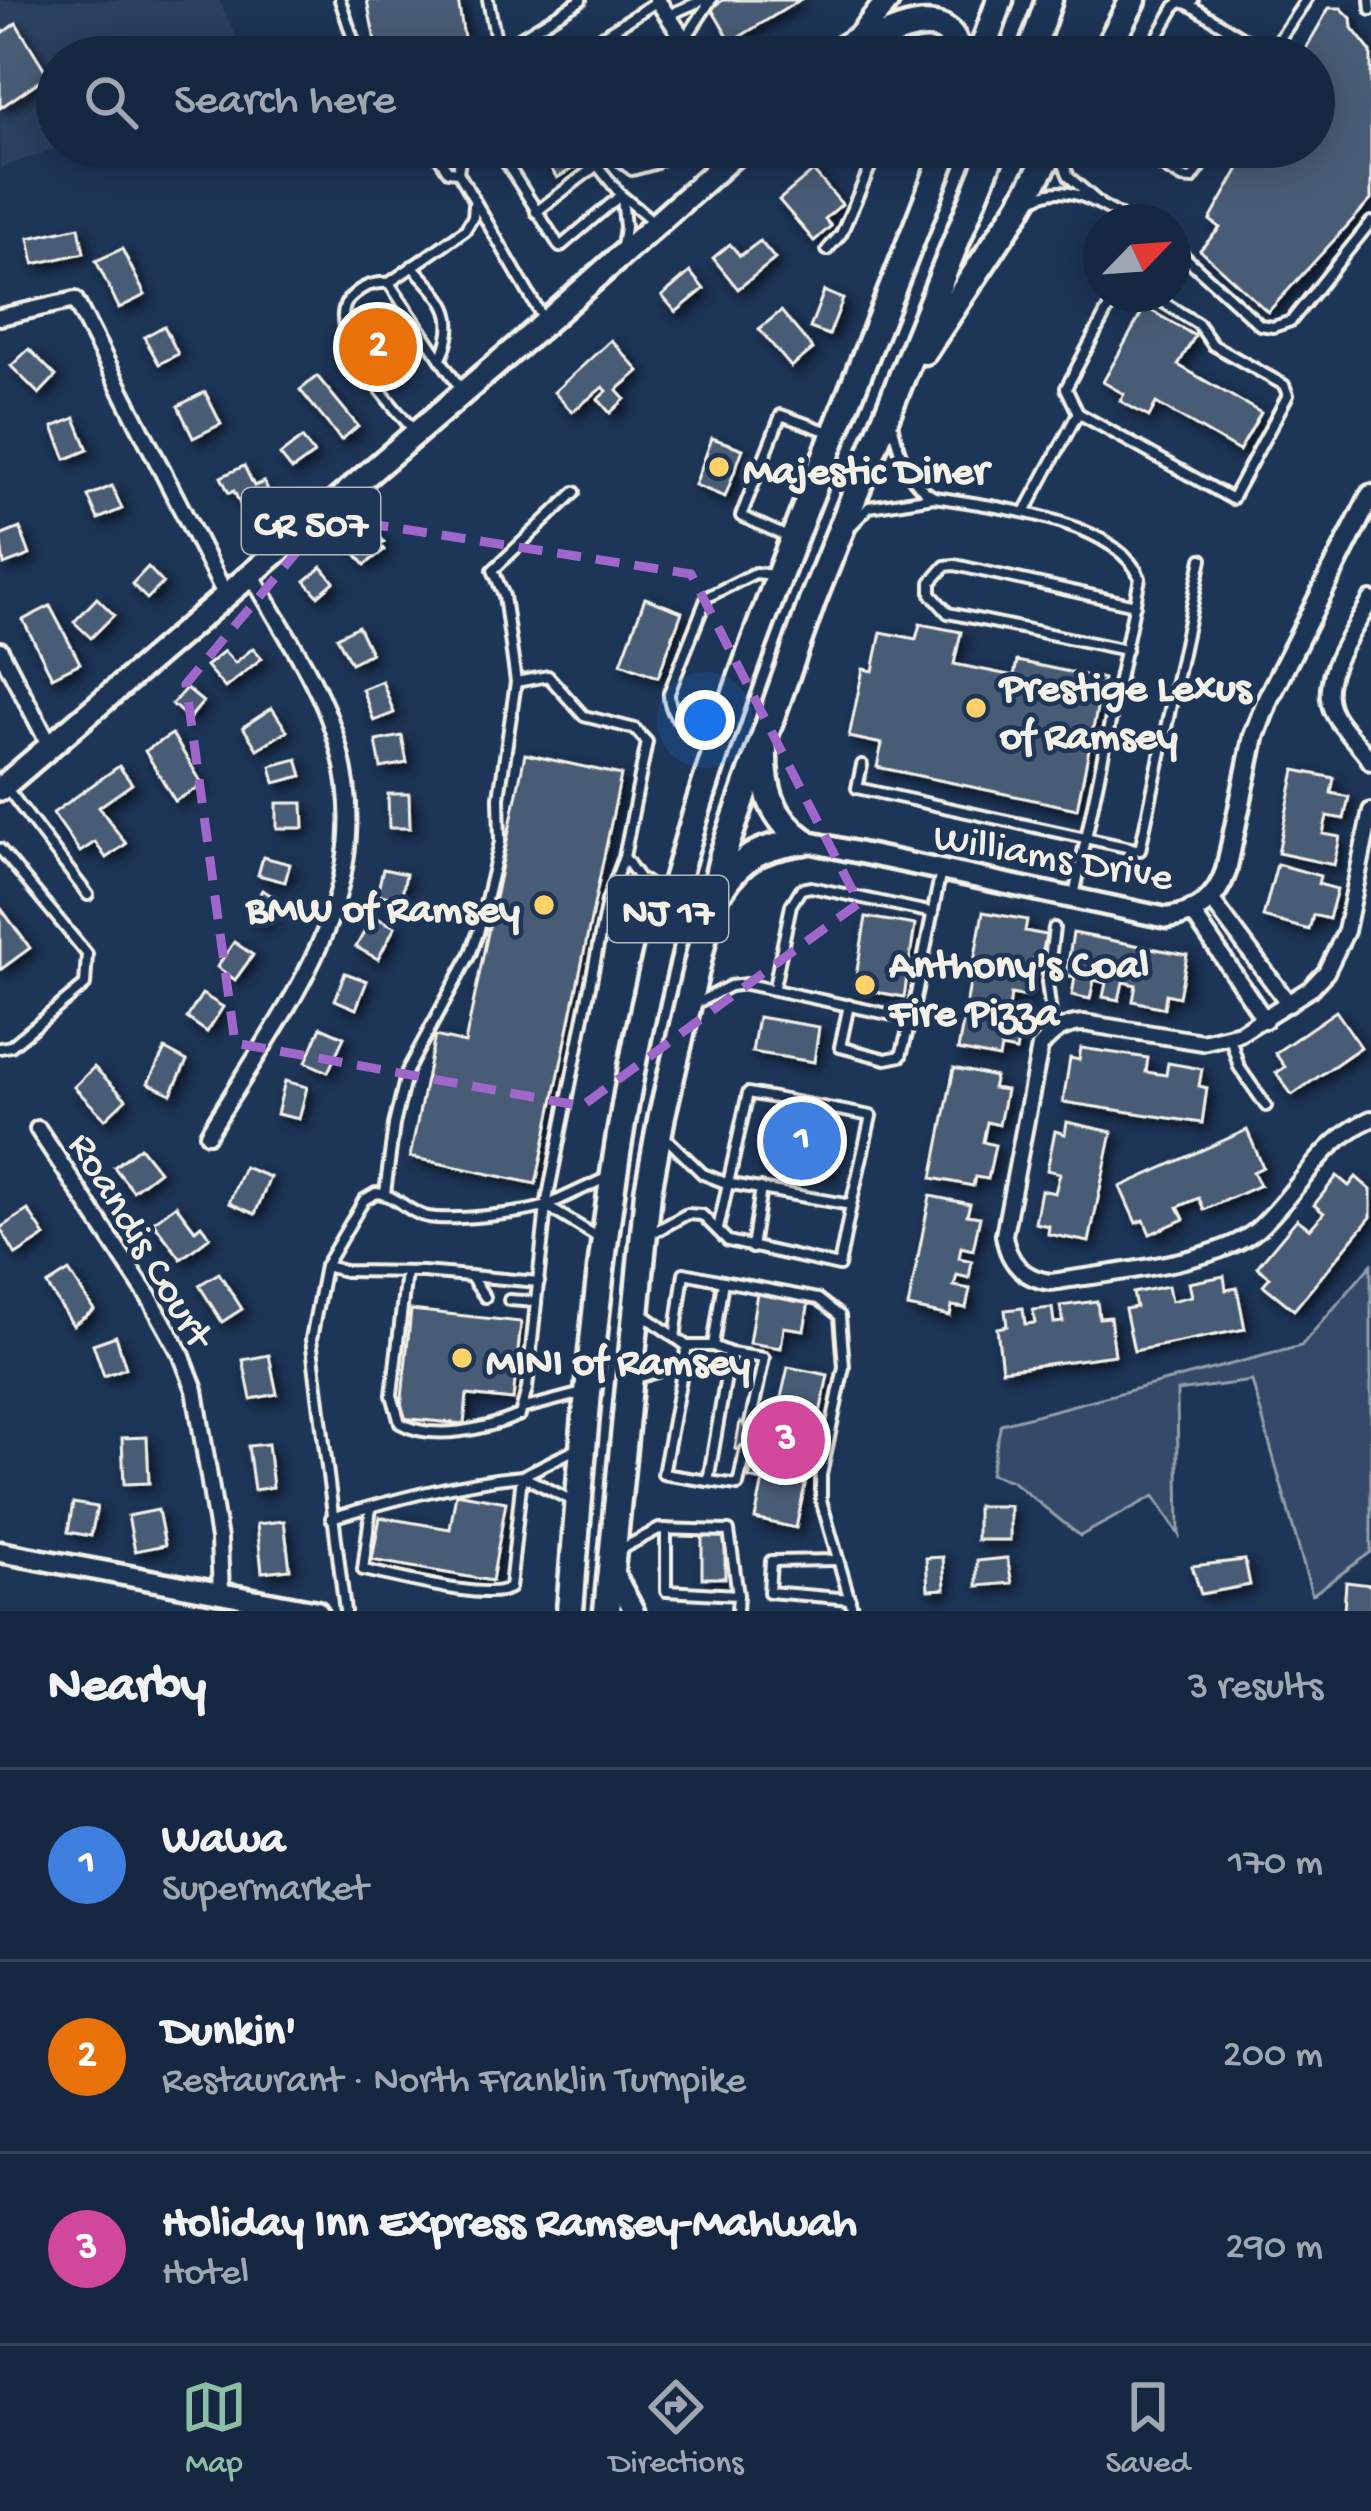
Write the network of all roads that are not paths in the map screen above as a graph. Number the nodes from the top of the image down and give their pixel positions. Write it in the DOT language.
graph roads {
  1 [pos="340,0"];
  2 [pos="488,0"];
  3 [pos="581,0"];
  4 [pos="657,0"];
  5 [pos="707,0"];
  6 [pos="888,0"];
  7 [pos="1000,0"];
  8 [pos="1049,0"];
  9 [pos="1133,0"];
  10 [pos="1306,0"];
  11 [pos="1370,0"];
  12 [pos="1191,2"];
  13 [pos="1371,10"];
  14 [pos="666,16"];
  15 [pos="871,25"];
  16 [pos="614,28"];
  17 [pos="352,36"];
  18 [pos="495,36"];
  19 [pos="523,36"];
  20 [pos="602,36"];
  21 [pos="620,36"];
  22 [pos="679,36"];
  23 [pos="686,36"];
  24 [pos="853,36"];
  25 [pos="862,36"];
  26 [pos="876,36"];
  27 [pos="957,36"];
  28 [pos="987,36"];
  29 [pos="1036,36"];
  30 [pos="1113,36"];
  31 [pos="1158,36"];
  32 [pos="1240,36"];
  33 [pos="1281,36"];
  34 [pos="450,168"];
  35 [pos="454,168"];
  36 [pos="509,168"];
  37 [pos="593,168"];
  38 [pos="599,168"];
  39 [pos="718,168"];
  40 [pos="870,168"];
  41 [pos="930,168"];
  42 [pos="939,168"];
  43 [pos="986,168"];
  44 [pos="1043,168"];
  45 [pos="1065,168"];
  46 [pos="1165,168"];
  47 [pos="1200,168"];
  48 [pos="453,172"];
  49 [pos="621,195"];
  50 [pos="1096,204"];
  51 [pos="1100,204"];
  52 [pos="474,205"];
  53 [pos="1019,208"];
  54 [pos="536,212"];
  55 [pos="655,223"];
  56 [pos="1371,223"];
  57 [pos="911,243"];
  58 [pos="827,250"];
  59 [pos="621,251"];
  60 [pos="1191,262"];
  61 [pos="412,266"];
  62 [pos="388,283"];
  63 [pos="1106,312"];
  64 [pos="1179,312"];
  65 [pos="0,317"];
  66 [pos="545,322"];
  67 [pos="441,361"];
  68 [pos="463,392"];
  69 [pos="891,404"];
  70 [pos="1078,413"];
  71 [pos="414,431"];
  72 [pos="836,434"];
  73 [pos="575,492"];
  74 [pos="1371,495"];
  75 [pos="934,497"];
  76 [pos="1025,512"];
  77 [pos="795,541"];
  78 [pos="833,549"];
  79 [pos="1202,559"];
  80 [pos="252,575"];
  81 [pos="782,576"];
  82 [pos="226,596"];
  83 [pos="1371,600"];
  84 [pos="1135,605"];
  85 [pos="0,650"];
  86 [pos="1126,650"];
  87 [pos="516,682"];
  88 [pos="766,725"];
  89 [pos="50,746"];
  90 [pos="719,746"];
  91 [pos="1371,762"];
  92 [pos="862,765"];
  93 [pos="2,787"];
  94 [pos="1371,812"];
  95 [pos="1368,838"];
  96 [pos="1087,840"];
  97 [pos="804,841"];
  98 [pos="0,849"];
  99 [pos="625,857"];
  100 [pos="942,870"];
  101 [pos="88,895"];
  102 [pos="1073,898"];
  103 [pos="671,899"];
  104 [pos="1211,899"];
  105 [pos="710,906"];
  106 [pos="1192,912"];
  107 [pos="933,913"];
  108 [pos="1054,928"];
  109 [pos="1262,964"];
  110 [pos="1238,980"];
  111 [pos="774,988"];
  112 [pos="1289,1004"];
  113 [pos="849,1005"];
  114 [pos="688,1007"];
  115 [pos="911,1019"];
  116 [pos="1265,1020"];
  117 [pos="1054,1032"];
  118 [pos="1230,1036"];
  119 [pos="0,1048"];
  120 [pos="1266,1106"];
  121 [pos="1371,1119"];
  122 [pos="38,1130"];
  123 [pos="659,1130"];
  124 [pos="208,1134"];
  125 [pos="613,1174"];
  126 [pos="726,1183"];
  127 [pos="761,1188"];
  128 [pos="385,1193"];
  129 [pos="851,1205"];
  130 [pos="546,1206"];
  131 [pos="718,1229"];
  132 [pos="642,1238"];
  133 [pos="603,1240"];
  134 [pos="752,1248"];
  135 [pos="325,1266"];
  136 [pos="406,1272"];
  137 [pos="470,1276"];
  138 [pos="539,1282"];
  139 [pos="723,1282"];
  140 [pos="485,1297"];
  141 [pos="509,1300"];
  142 [pos="536,1302"];
  143 [pos="634,1308"];
  144 [pos="674,1340"];
  145 [pos="687,1346"];
  146 [pos="713,1346"];
  147 [pos="730,1353"];
  148 [pos="683,1363"];
  149 [pos="626,1381"];
  150 [pos="587,1391"];
  151 [pos="524,1408"];
  152 [pos="750,1424"];
  153 [pos="583,1446"];
  154 [pos="745,1451"];
  155 [pos="522,1476"];
  156 [pos="708,1481"];
  157 [pos="579,1504"];
  158 [pos="371,1508"];
  159 [pos="331,1518"];
  160 [pos="666,1529"];
  161 [pos="0,1552"];
  162 [pos="838,1560"];
  163 [pos="610,1562"];
  164 [pos="221,1595"];
  165 [pos="738,1595"];
  166 [pos="850,1599"];
  167 [pos="317,1611"];
  168 [pos="345,1611"];
  169 [pos="570,1611"];
  170 [pos="607,1611"];
  171 [pos="634,1611"];
  172 [pos="737,1611"];
  173 [pos="854,1611"];
  1 -- 17 [label="lane"];
  2 -- 18 [label="lane"];
  3 -- 19 [label="lane"];
  4 -- 14 [label="street"];
  4 -- 16 [label="lane"];
  5 -- 14 [label="lane"];
  5 -- 23 [label="lane"];
  6 -- 15 [label="main road"];
  7 -- 28 [label="highway"];
  8 -- 29 [label="highway"];
  9 -- 30 [label="highway"];
  10 -- 33 [label="lane"];
  11 -- 13 [label="lane"];
  12 -- 31 [label="lane"];
  12 -- 32 [label="lane"];
  14 -- 22 [label="street"];
  15 -- 24 [label="street"];
  15 -- 25 [label="main road"];
  16 -- 20 [label="lane"];
  16 -- 21 [label="lane"];
  26 -- 27 [label="highway"];
  34 -- 48 [label="lane"];
  35 -- 48 [label="lane"];
  36 -- 54 [label="lane"];
  37 -- 54 [label="lane"];
  38 -- 49 [label="lane"];
  39 -- 55 [label="main road, CR 507"];
  40 -- 58 [label="lane"];
  41 -- 57 [label="highway"];
  42 -- 57 [label="highway, NJ 17"];
  43 -- 69 [label="highway, NJ 17"];
  44 -- 53 [label="highway"];
  45 -- 51 [label="lane"];
  46 -- 47 [label="lane"];
  48 -- 52 [label="lane"];
  49 -- 54 [label="lane"];
  49 -- 55 [label="lane"];
  49 -- 59 [label="lane"];
  50 -- 53 [label="lane"];
  52 -- 61 [label="lane"];
  52 -- 66 [label="lane"];
  53 -- 69 [label="highway"];
  55 -- 59 [label="main road, CR 507"];
  56 -- 60 [label="lane"];
  57 -- 72 [label="highway, NJ 17"];
  59 -- 66 [label="main road, CR 507"];
  61 -- 62 [label="lane"];
  61 -- 67 [label="lane"];
  62 -- 67 [label="lane"];
  62 -- 71 [label="lane"];
  63 -- 70 [label="lane"];
  64 -- 70 [label="lane"];
  65 -- 82 [label="street"];
  66 -- 68 [label="main road, CR 507"];
  67 -- 68 [label="lane"];
  68 -- 71 [label="main road, CR 507"];
  69 -- 75 [label="lane"];
  69 -- 78 [label="highway, NJ 17"];
  70 -- 76 [label="lane"];
  71 -- 80 [label="main road, CR 507"];
  72 -- 77 [label="highway, NJ 17"];
  72 -- 77 [label="lane"];
  73 -- 87 [label="lane"];
  74 -- 104 [label="street, Williams Drive"];
  75 -- 76 [label="lane"];
  75 -- 78 [label="lane"];
  76 -- 84 [label="lane"];
  77 -- 81 [label="highway, NJ 17"];
  78 -- 88 [label="highway, NJ 17"];
  79 -- 96 [label="lane"];
  80 -- 82 [label="main road, CR 507"];
  80 -- 124 [label="street"];
  81 -- 90 [label="highway, NJ 17"];
  81 -- 90 [label="lane"];
  82 -- 89 [label="main road, CR 507"];
  83 -- 91 [label="street"];
  84 -- 86 [label="lane"];
  84 -- 86 [label="lane"];
  85 -- 89 [label="street"];
  86 -- 96 [label="lane"];
  87 -- 99 [label="lane"];
  87 -- 128 [label="lane"];
  88 -- 97 [label="highway"];
  88 -- 105 [label="highway, NJ 17"];
  89 -- 93 [label="main road, CR 507"];
  90 -- 103 [label="highway, NJ 17"];
  92 -- 96 [label="lane"];
  93 -- 101 [label="lane"];
  94 -- 95 [label="street"];
  95 -- 112 [label="street"];
  96 -- 102 [label="lane"];
  97 -- 100 [label="street, Williams Drive"];
  97 -- 105 [label="highway"];
  98 -- 119 [label="lane"];
  99 -- 103 [label="lane"];
  99 -- 130 [label="lane"];
  100 -- 102 [label="street, Williams Drive"];
  100 -- 107 [label="lane"];
  102 -- 106 [label="street, Williams Drive"];
  103 -- 125 [label="highway, NJ 17"];
  104 -- 106 [label="street, Williams Drive"];
  104 -- 109 [label="street"];
  105 -- 114 [label="highway, NJ 17"];
  106 -- 110 [label="street"];
  107 -- 111 [label="lane"];
  107 -- 115 [label="lane"];
  108 -- 117 [label="lane"];
  109 -- 110 [label="lane"];
  109 -- 112 [label="street"];
  110 -- 116 [label="street"];
  111 -- 113 [label="lane"];
  111 -- 114 [label="lane"];
  112 -- 116 [label="street"];
  113 -- 115 [label="lane"];
  113 -- 115 [label="lane"];
  114 -- 123 [label="highway, NJ 17"];
  116 -- 118 [label="street"];
  117 -- 118 [label="street"];
  117 -- 121 [label="street"];
  118 -- 120 [label="lane"];
  122 -- 164 [label="street, Roandis Court"];
  123 -- 126 [label="lane"];
  123 -- 132 [label="highway, NJ 17"];
  125 -- 130 [label="lane"];
  125 -- 133 [label="highway, NJ 17"];
  126 -- 127 [label="lane"];
  126 -- 129 [label="lane"];
  126 -- 131 [label="lane"];
  127 -- 129 [label="lane"];
  127 -- 134 [label="lane"];
  128 -- 130 [label="lane"];
  128 -- 135 [label="lane"];
  129 -- 134 [label="lane"];
  130 -- 133 [label="lane"];
  130 -- 138 [label="lane"];
  131 -- 132 [label="lane"];
  131 -- 134 [label="lane"];
  132 -- 143 [label="highway, NJ 17"];
  133 -- 150 [label="highway, NJ 17"];
  135 -- 136 [label="lane"];
  135 -- 159 [label="lane"];
  136 -- 137 [label="lane"];
  136 -- 151 [label="lane"];
  137 -- 138 [label="lane"];
  137 -- 140 [label="lane"];
  138 -- 142 [label="lane"];
  139 -- 144 [label="lane"];
  139 -- 146 [label="lane"];
  139 -- 162 [label="lane"];
  141 -- 142 [label="lane"];
  142 -- 151 [label="lane"];
  143 -- 144 [label="lane"];
  143 -- 149 [label="highway, NJ 17"];
  144 -- 145 [label="lane"];
  145 -- 146 [label="lane"];
  145 -- 148 [label="lane"];
  146 -- 147 [label="lane"];
  147 -- 152 [label="lane"];
  147 -- 156 [label="lane"];
  148 -- 149 [label="lane"];
  148 -- 156 [label="lane"];
  149 -- 163 [label="highway, NJ 17"];
  150 -- 151 [label="lane"];
  150 -- 153 [label="highway, NJ 17"];
  153 -- 155 [label="lane"];
  153 -- 157 [label="highway, NJ 17"];
  154 -- 156 [label="lane"];
  155 -- 157 [label="lane"];
  155 -- 158 [label="lane"];
  155 -- 158 [label="lane"];
  157 -- 169 [label="highway, NJ 17"];
  158 -- 159 [label="lane"];
  159 -- 168 [label="lane"];
  160 -- 163 [label="lane"];
  160 -- 165 [label="lane"];
  160 -- 165 [label="lane"];
  161 -- 164 [label="street"];
  162 -- 166 [label="lane"];
  162 -- 166 [label="lane"];
  163 -- 170 [label="highway, NJ 17"];
  163 -- 171 [label="street"];
  164 -- 167 [label="street"];
  165 -- 172 [label="lane"];
  166 -- 173 [label="lane"];
}
